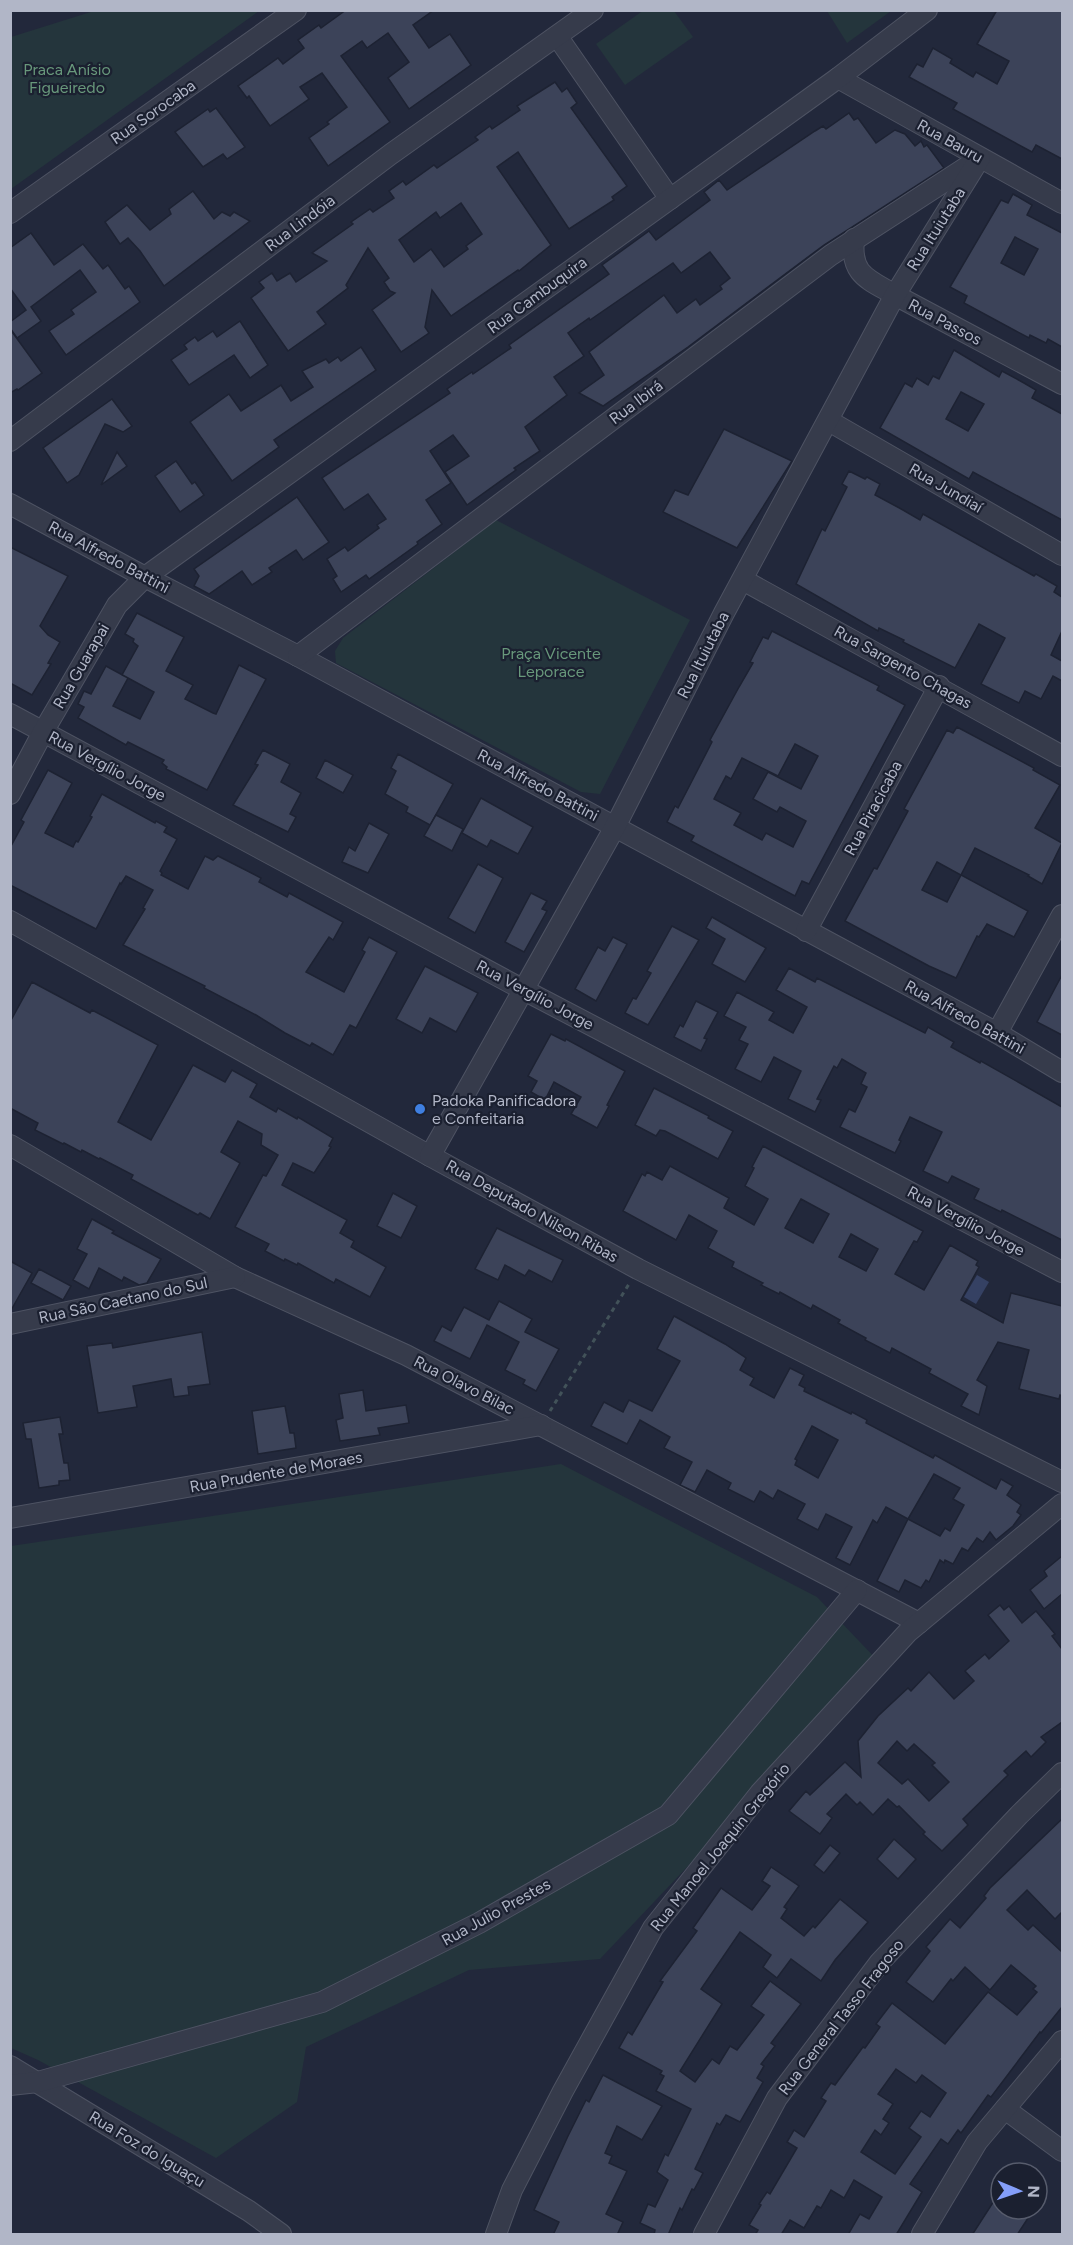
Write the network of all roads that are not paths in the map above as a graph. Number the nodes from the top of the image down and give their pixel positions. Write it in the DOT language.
graph roads {
  1 [pos="296,10"];
  2 [pos="593,10"];
  3 [pos="927,10"];
  4 [pos="557,36"];
  5 [pos="838,78"];
  6 [pos="980,158"];
  7 [pos="670,200"];
  8 [pos="1062,203"];
  9 [pos="10,213"];
  10 [pos="854,239"];
  11 [pos="895,296"];
  12 [pos="1062,384"];
  13 [pos="829,421"];
  14 [pos="10,441"];
  15 [pos="10,504"];
  16 [pos="1062,555"];
  17 [pos="146,577"];
  18 [pos="743,580"];
  19 [pos="298,656"];
  20 [pos="939,686"];
  21 [pos="10,714"];
  22 [pos="43,732"];
  23 [pos="1062,756"];
  24 [pos="10,794"];
  25 [pos="615,827"];
  26 [pos="1062,915"];
  27 [pos="12,925"];
  28 [pos="806,931"];
  29 [pos="522,989"];
  30 [pos="997,1033"];
  31 [pos="1062,1072"];
  32 [pos="10,1145"];
  33 [pos="430,1156"];
  34 [pos="1062,1272"];
  35 [pos="235,1277"];
  36 [pos="10,1323"];
  37 [pos="541,1425"];
  38 [pos="1062,1482"];
  39 [pos="1062,1504"];
  40 [pos="10,1518"];
  41 [pos="856,1590"];
  42 [pos="919,1623"];
  43 [pos="1062,1773"];
  44 [pos="1062,2041"];
  45 [pos="10,2066"];
  46 [pos="38,2082"];
  47 [pos="10,2085"];
  48 [pos="1005,2109"];
  49 [pos="1062,2151"];
  50 [pos="282,2235"];
  51 [pos="496,2235"];
  52 [pos="704,2235"];
  53 [pos="922,2235"];
  1 -- 9 [label="street, Rua Sorocaba"];
  2 -- 4 [label="street, Rua Lindóia"];
  3 -- 5 [label="street, Rua Cambuquira"];
  4 -- 7 [label="street"];
  4 -- 14 [label="street, Rua Lindóia"];
  5 -- 6 [label="street, Rua Bauru"];
  5 -- 7 [label="street, Rua Cambuquira"];
  6 -- 8 [label="street, Rua Bauru"];
  6 -- 10 [label="street, Rua Ibirá"];
  6 -- 11 [label="street, Rua Ituiutaba"];
  7 -- 17 [label="street, Rua Cambuquira"];
  10 -- 11 [label="street, Rua Passos"];
  10 -- 19 [label="street, Rua Ibirá"];
  11 -- 12 [label="street, Rua Passos"];
  11 -- 13 [label="street, Rua Ituiutaba"];
  13 -- 16 [label="street, Rua Jundiaí"];
  13 -- 18 [label="street, Rua Ituiutaba"];
  15 -- 17 [label="street, Rua Alfredo Battini"];
  17 -- 19 [label="street, Rua Alfredo Battini"];
  17 -- 22 [label="street, Rua Guarapai"];
  18 -- 20 [label="street, Rua Sargento Chagas"];
  18 -- 25 [label="street, Rua Ituiutaba"];
  19 -- 25 [label="street, Rua Alfredo Battini"];
  20 -- 23 [label="street, Rua Sargento Chagas"];
  20 -- 28 [label="street, Rua Piracicaba"];
  21 -- 22 [label="street, Rua Vergílio Jorge"];
  22 -- 24 [label="street, Rua Guarapai"];
  22 -- 29 [label="street, Rua Vergílio Jorge"];
  25 -- 28 [label="street, Rua Alfredo Battini"];
  25 -- 29 [label="street, Rua Ituiutaba"];
  26 -- 30 [label="street"];
  27 -- 33 [label="street, Rua Deputado Nilson Ribas"];
  28 -- 30 [label="street, Rua Alfredo Battini"];
  29 -- 33 [label="street, Rua Ituiutaba"];
  29 -- 34 [label="street, Rua Vergílio Jorge"];
  30 -- 31 [label="street, Rua Alfredo Battini"];
  32 -- 35 [label="street, Rua Olavo Bilac"];
  33 -- 38 [label="street, Rua Deputado Nilson Ribas"];
  35 -- 36 [label="street, Rua São Caetano do Sul"];
  35 -- 37 [label="street, Rua Olavo Bilac"];
  37 -- 40 [label="street, Rua Prudente de Moraes"];
  37 -- 41 [label="street, Rua Olavo Bilac"];
  39 -- 42 [label="street, Rua Manoel Joaquin Gregório"];
  41 -- 42 [label="street, Rua Olavo Bilac"];
  41 -- 46 [label="street, Rua Julio Prestes"];
  42 -- 51 [label="street, Rua Manoel Joaquin Gregório"];
  43 -- 52 [label="street, Rua General Tasso Fragoso"];
  44 -- 48 [label="street"];
  45 -- 46 [label="street, Rua Foz do Iguaçu"];
  46 -- 47 [label="street, Rua Julio Prestes"];
  46 -- 50 [label="street, Rua Foz do Iguaçu"];
  48 -- 49 [label="street"];
  48 -- 53 [label="street"];
}
